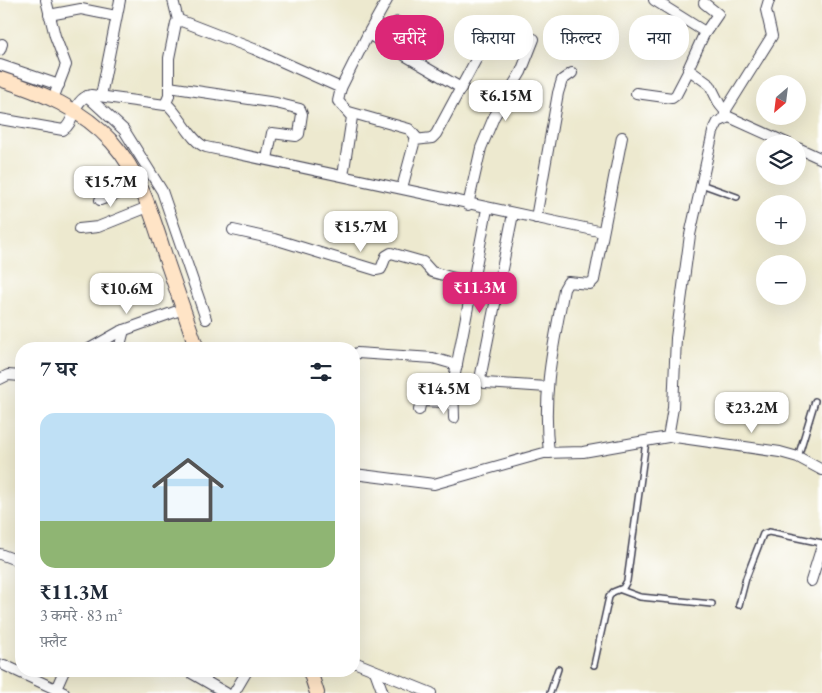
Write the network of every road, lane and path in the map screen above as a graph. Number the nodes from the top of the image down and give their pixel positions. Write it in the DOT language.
graph roads {
  1 [pos="46,0"];
  2 [pos="120,0"];
  3 [pos="173,0"];
  4 [pos="387,0"];
  5 [pos="654,0"];
  6 [pos="769,0"];
  7 [pos="704,3"];
  8 [pos="49,15"];
  9 [pos="116,16"];
  10 [pos="178,20"];
  11 [pos="705,33"];
  12 [pos="368,34"];
  13 [pos="375,38"];
  14 [pos="534,39"];
  15 [pos="413,60"];
  16 [pos="476,60"];
  17 [pos="0,65"];
  18 [pos="689,70"];
  19 [pos="572,73"];
  20 [pos="0,78"];
  21 [pos="169,87"];
  22 [pos="341,88"];
  23 [pos="461,88"];
  24 [pos="56,92"];
  25 [pos="636,93"];
  26 [pos="101,96"];
  27 [pos="79,104"];
  28 [pos="167,104"];
  29 [pos="349,112"];
  30 [pos="725,115"];
  31 [pos="0,120"];
  32 [pos="770,135"];
  33 [pos="622,137"];
  34 [pos="417,138"];
  35 [pos="806,152"];
  36 [pos="267,159"];
  37 [pos="822,159"];
  38 [pos="343,176"];
  39 [pos="701,184"];
  40 [pos="138,186"];
  41 [pos="402,188"];
  42 [pos="737,197"];
  43 [pos="100,200"];
  44 [pos="468,205"];
  45 [pos="148,207"];
  46 [pos="487,209"];
  47 [pos="513,214"];
  48 [pos="536,218"];
  49 [pos="79,229"];
  50 [pos="233,230"];
  51 [pos="603,232"];
  52 [pos="473,283"];
  53 [pos="183,308"];
  54 [pos="206,319"];
  55 [pos="124,330"];
  56 [pos="102,342"];
  57 [pos="121,342"];
  58 [pos="195,342"];
  59 [pos="360,353"];
  60 [pos="457,364"];
  61 [pos="15,375"];
  62 [pos="0,379"];
  63 [pos="547,387"];
  64 [pos="453,400"];
  65 [pos="815,401"];
  66 [pos="419,410"];
  67 [pos="454,418"];
  68 [pos="668,436"];
  69 [pos="646,441"];
  70 [pos="549,452"];
  71 [pos="798,457"];
  72 [pos="822,470"];
  73 [pos="360,474"];
  74 [pos="822,544"];
  75 [pos="0,554"];
  76 [pos="15,560"];
  77 [pos="811,581"];
  78 [pos="620,590"];
  79 [pos="712,604"];
  80 [pos="739,605"];
  81 [pos="4,665"];
  82 [pos="360,665"];
  83 [pos="594,666"];
  84 [pos="558,669"];
  85 [pos="15,670"];
  86 [pos="375,671"];
  87 [pos="30,677"];
  88 [pos="63,677"];
  89 [pos="198,677"];
  90 [pos="243,677"];
  91 [pos="312,677"];
  92 [pos="60,691"];
  93 [pos="226,693"];
  94 [pos="234,693"];
  95 [pos="317,693"];
  96 [pos="383,693"];
  97 [pos="431,693"];
  98 [pos="550,693"];
  1 -- 8 [label="street"];
  2 -- 9 [label="street"];
  3 -- 10 [label="street"];
  4 -- 12 [label="street"];
  5 -- 11 [label="street"];
  6 -- 30 [label="street"];
  7 -- 11 [label="street"];
  8 -- 9 [label="street"];
  8 -- 24 [label="street"];
  9 -- 26 [label="street"];
  10 -- 21 [label="street"];
  10 -- 22 [label="street"];
  11 -- 18 [label="street"];
  12 -- 13 [label="street"];
  12 -- 22 [label="street"];
  14 -- 44 [label="street"];
  15 -- 23 [label="street"];
  16 -- 23 [label="street"];
  17 -- 24 [label="street"];
  18 -- 25 [label="street"];
  18 -- 30 [label="street"];
  19 -- 48 [label="street"];
  20 -- 24 [label="street"];
  21 -- 28 [label="street"];
  21 -- 36 [label="street"];
  22 -- 29 [label="street"];
  23 -- 34 [label="street"];
  24 -- 27 [label="street"];
  26 -- 27 [label="street"];
  26 -- 28 [label="street"];
  27 -- 31 [label="street"];
  27 -- 40 [label="street"];
  27 -- 54 [label="street"];
  28 -- 36 [label="street"];
  29 -- 34 [label="street"];
  29 -- 38 [label="street"];
  30 -- 32 [label="street"];
  30 -- 39 [label="street"];
  33 -- 51 [label="street"];
  34 -- 41 [label="street"];
  35 -- 37 [label="street"];
  36 -- 38 [label="street"];
  38 -- 41 [label="street"];
  39 -- 42 [label="lane"];
  39 -- 68 [label="street"];
  40 -- 43 [label="street"];
  40 -- 45 [label="street"];
  41 -- 44 [label="street"];
  44 -- 46 [label="street"];
  45 -- 49 [label="street"];
  45 -- 53 [label="street"];
  46 -- 47 [label="street"];
  46 -- 52 [label="street"];
  47 -- 48 [label="street"];
  47 -- 63 [label="street"];
  48 -- 51 [label="street"];
  50 -- 52 [label="street"];
  51 -- 63 [label="street"];
  52 -- 60 [label="street"];
  53 -- 55 [label="street"];
  53 -- 58 [label="street"];
  55 -- 56 [label="street"];
  55 -- 57 [label="street"];
  59 -- 60 [label="street"];
  60 -- 64 [label="street"];
  61 -- 62 [label="street"];
  63 -- 70 [label="street"];
  64 -- 66 [label="street"];
  64 -- 67 [label="street"];
  65 -- 71 [label="lane"];
  68 -- 69 [label="street"];
  68 -- 71 [label="street"];
  69 -- 70 [label="street"];
  69 -- 78 [label="lane"];
  70 -- 73 [label="street"];
  71 -- 72 [label="street"];
  74 -- 77 [label="street"];
  74 -- 80 [label="lane"];
  75 -- 76 [label="street"];
  78 -- 79 [label="lane"];
  78 -- 83 [label="lane"];
  81 -- 85 [label="street"];
  82 -- 86 [label="street"];
  84 -- 98 [label="lane"];
  86 -- 96 [label="street"];
  86 -- 97 [label="street"];
  87 -- 92 [label="street"];
  88 -- 92 [label="street"];
  89 -- 93 [label="street"];
  90 -- 94 [label="street"];
  91 -- 95 [label="street"];
}
